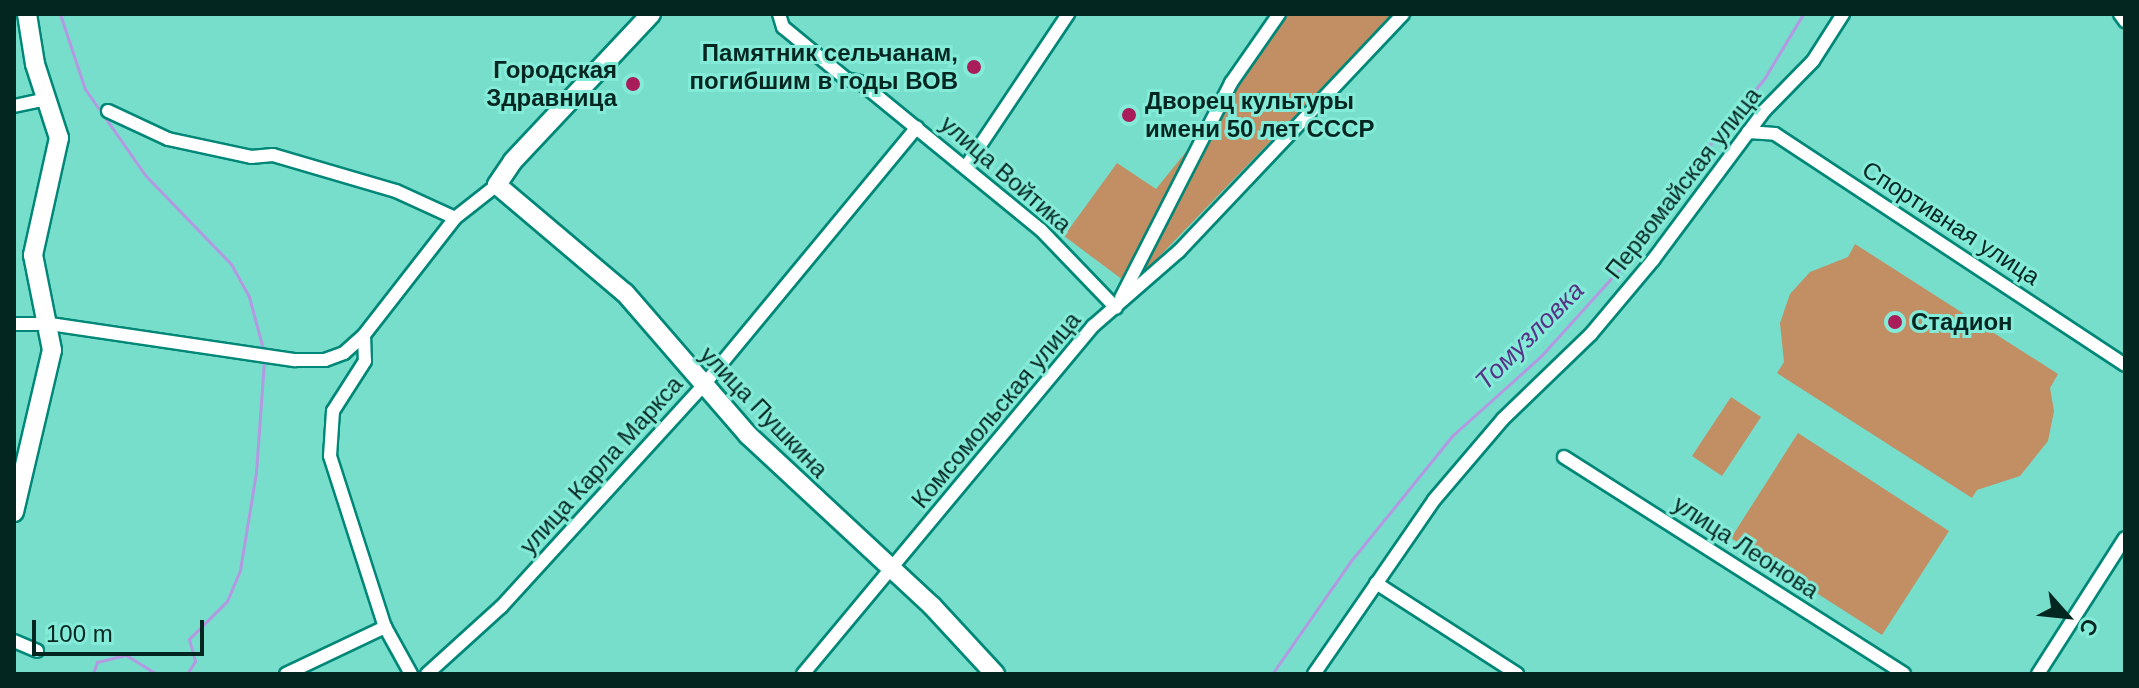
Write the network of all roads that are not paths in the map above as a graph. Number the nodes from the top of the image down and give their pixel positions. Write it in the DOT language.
graph roads {
  1 [pos="27,14"];
  2 [pos="651,14"];
  3 [pos="1068,14"];
  4 [pos="1279,14"];
  5 [pos="1403,14"];
  6 [pos="1843,14"];
  7 [pos="2120,14"];
  8 [pos="781,16"];
  9 [pos="2125,21"];
  10 [pos="46,99"];
  11 [pos="14,106"];
  12 [pos="108,111"];
  13 [pos="917,127"];
  14 [pos="1748,132"];
  15 [pos="967,165"];
  16 [pos="497,185"];
  17 [pos="455,218"];
  18 [pos="1116,308"];
  19 [pos="14,324"];
  20 [pos="50,324"];
  21 [pos="364,335"];
  22 [pos="2125,365"];
  23 [pos="702,387"];
  24 [pos="1564,457"];
  25 [pos="14,512"];
  26 [pos="2125,538"];
  27 [pos="891,569"];
  28 [pos="1376,583"];
  29 [pos="385,627"];
  30 [pos="14,641"];
  31 [pos="37,651"];
  32 [pos="286,674"];
  33 [pos="411,674"];
  34 [pos="427,674"];
  35 [pos="803,674"];
  36 [pos="995,674"];
  37 [pos="1314,674"];
  38 [pos="1517,674"];
  39 [pos="1904,674"];
  40 [pos="2038,674"];
  1 -- 10 [label="main road"];
  2 -- 16 [label="main road"];
  3 -- 15 [label="street"];
  4 -- 18 [label="street"];
  5 -- 18 [label="street, Комсомольская улица"];
  6 -- 14 [label="street, Первомайская улица"];
  7 -- 9 [label="street"];
  8 -- 13 [label="street, улица Войтика"];
  10 -- 11 [label="street"];
  10 -- 20 [label="main road"];
  12 -- 17 [label="street"];
  13 -- 15 [label="street, улица Войтика"];
  13 -- 23 [label="street, улица Карла Маркса"];
  14 -- 22 [label="street, Спортивная улица"];
  14 -- 28 [label="street, Первомайская улица"];
  15 -- 18 [label="street, улица Войтика"];
  16 -- 17 [label="street"];
  16 -- 23 [label="main road, улица Пушкина"];
  17 -- 21 [label="street"];
  18 -- 27 [label="street, Комсомольская улица"];
  19 -- 20 [label="street"];
  20 -- 21 [label="street"];
  20 -- 25 [label="main road"];
  21 -- 29 [label="street"];
  23 -- 27 [label="main road, улица Пушкина"];
  23 -- 34 [label="street, улица Карла Маркса"];
  24 -- 39 [label="street, улица Леонова"];
  26 -- 40 [label="street"];
  27 -- 35 [label="street, Комсомольская улица"];
  27 -- 36 [label="main road, улица Пушкина"];
  28 -- 37 [label="street, Первомайская улица"];
  28 -- 38 [label="street"];
  29 -- 32 [label="street"];
  29 -- 33 [label="street"];
  30 -- 31 [label="street"];
}
